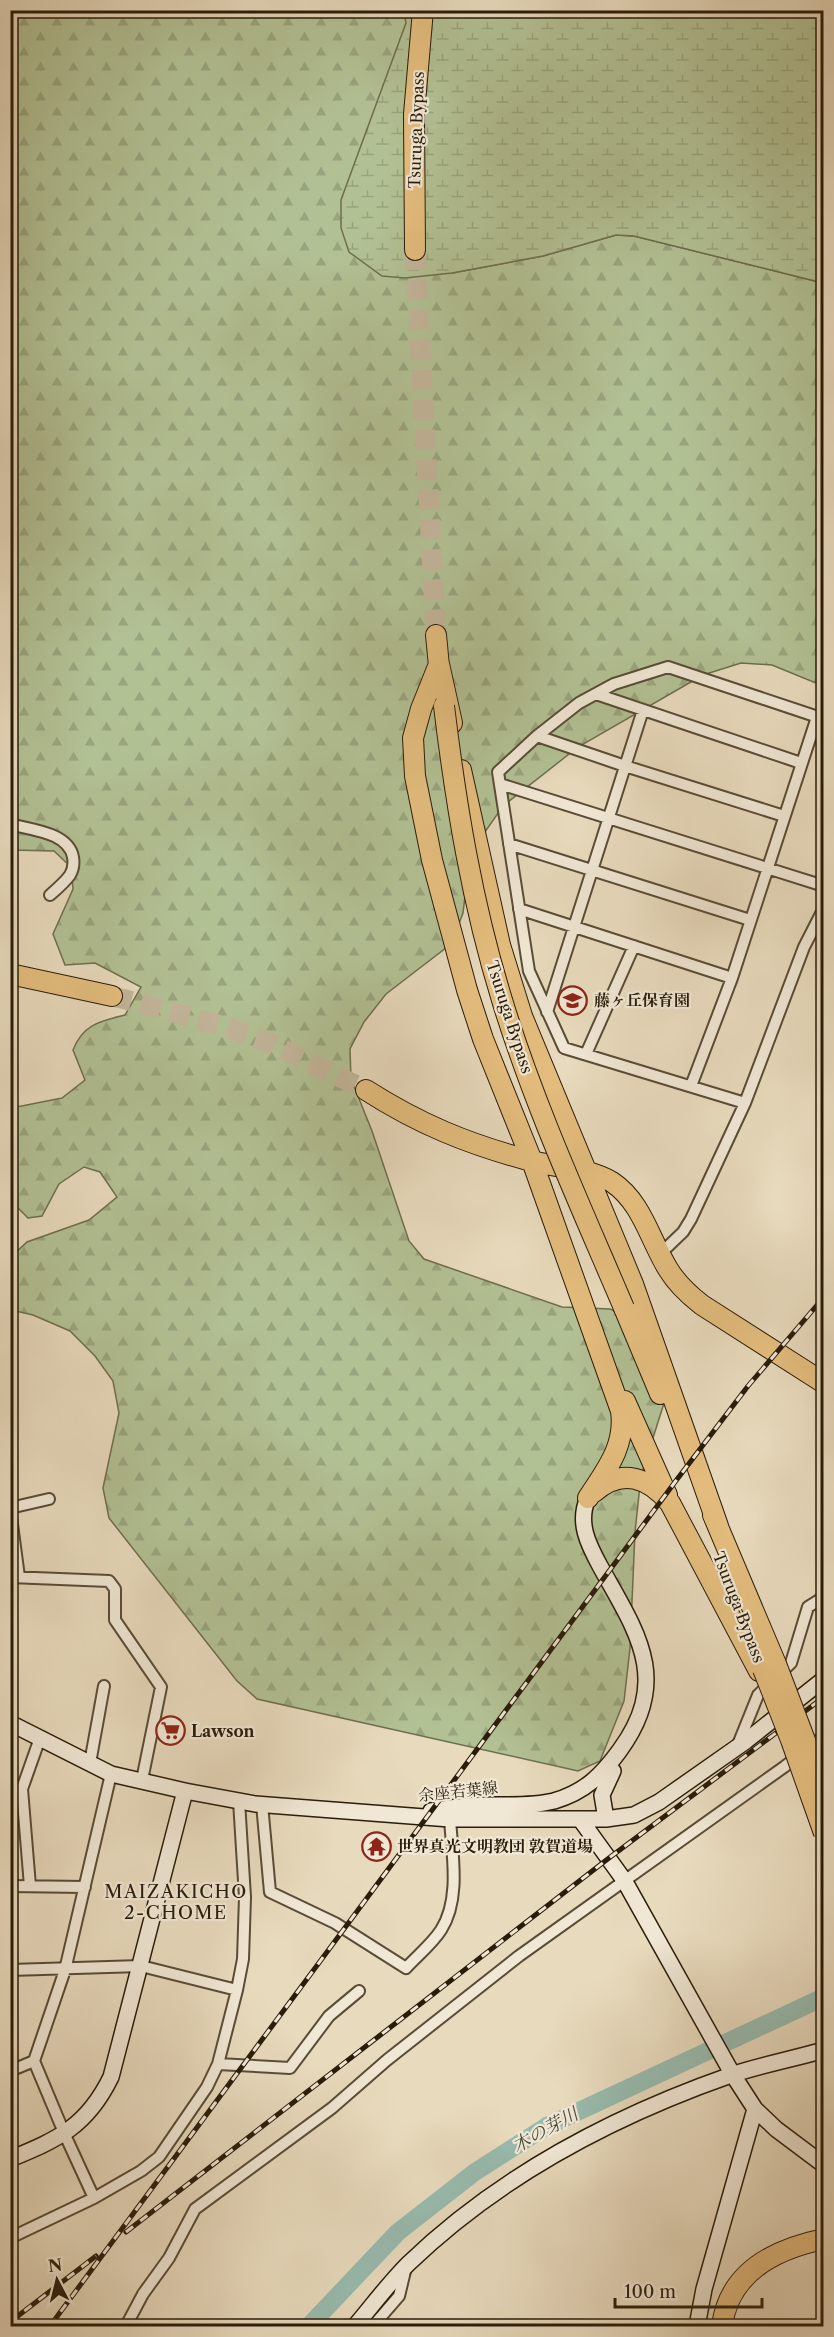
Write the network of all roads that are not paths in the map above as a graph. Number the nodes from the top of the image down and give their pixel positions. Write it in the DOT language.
graph roads {
  1 [pos="423,10"];
  2 [pos="414,250"];
  3 [pos="436,635"];
  4 [pos="439,664"];
  5 [pos="596,694"];
  6 [pos="446,706"];
  7 [pos="643,710"];
  8 [pos="820,718"];
  9 [pos="537,736"];
  10 [pos="801,763"];
  11 [pos="625,766"];
  12 [pos="500,784"];
  13 [pos="784,816"];
  14 [pos="608,818"];
  15 [pos="10,824"];
  16 [pos="509,844"];
  17 [pos="767,868"];
  18 [pos="592,870"];
  19 [pos="824,886"];
  20 [pos="51,896"];
  21 [pos="824,908"];
  22 [pos="519,909"];
  23 [pos="750,920"];
  24 [pos="574,927"];
  25 [pos="634,946"];
  26 [pos="10,974"];
  27 [pos="732,978"];
  28 [pos="112,996"];
  29 [pos="547,1012"];
  30 [pos="586,1054"];
  31 [pos="691,1086"];
  32 [pos="366,1090"];
  33 [pos="745,1103"];
  34 [pos="532,1161"];
  35 [pos="588,1172"];
  36 [pos="660,1254"];
  37 [pos="590,1322"];
  38 [pos="654,1380"];
  39 [pos="824,1383"];
  40 [pos="588,1498"];
  41 [pos="49,1499"];
  42 [pos="670,1503"];
  43 [pos="10,1508"];
  44 [pos="718,1526"];
  45 [pos="12,1539"];
  46 [pos="15,1577"];
  47 [pos="824,1597"];
  48 [pos="766,1668"];
  49 [pos="824,1678"];
  50 [pos="104,1686"];
  51 [pos="10,1723"];
  52 [pos="824,1736"];
  53 [pos="40,1738"];
  54 [pos="625,1743"];
  55 [pos="737,1747"];
  56 [pos="90,1763"];
  57 [pos="111,1774"];
  58 [pos="142,1780"];
  59 [pos="10,1787"];
  60 [pos="22,1789"];
  61 [pos="824,1790"];
  62 [pos="185,1791"];
  63 [pos="239,1801"];
  64 [pos="262,1804"];
  65 [pos="408,1815"];
  66 [pos="450,1818"];
  67 [pos="580,1819"];
  68 [pos="606,1819"];
  69 [pos="824,1833"];
  70 [pos="624,1880"];
  71 [pos="10,1886"];
  72 [pos="30,1886"];
  73 [pos="85,1887"];
  74 [pos="141,1966"];
  75 [pos="10,1970"];
  76 [pos="65,1970"];
  77 [pos="237,1990"];
  78 [pos="359,1991"];
  79 [pos="824,2050"];
  80 [pos="34,2061"];
  81 [pos="218,2064"];
  82 [pos="10,2071"];
  83 [pos="733,2075"];
  84 [pos="755,2109"];
  85 [pos="65,2134"];
  86 [pos="10,2159"];
  87 [pos="824,2164"];
  88 [pos="94,2198"];
  89 [pos="10,2238"];
  90 [pos="824,2238"];
  91 [pos="824,2250"];
  92 [pos="406,2267"];
  93 [pos="126,2326"];
  94 [pos="355,2326"];
  95 [pos="373,2326"];
  96 [pos="697,2326"];
  97 [pos="722,2326"];
  98 [pos="735,2326"];
  1 -- 2 [label="highway, Tsuruga Bypass"];
  3 -- 4 [label="highway, Tsuruga Bypass"];
  4 -- 6 [label="highway, Tsuruga Bypass"];
  4 -- 34 [label="highway"];
  5 -- 7 [label="street"];
  5 -- 8 [label="street"];
  5 -- 9 [label="street"];
  6 -- 35 [label="highway"];
  6 -- 38 [label="highway, Tsuruga Bypass, bridge"];
  7 -- 10 [label="street"];
  7 -- 11 [label="street"];
  8 -- 10 [label="street"];
  9 -- 11 [label="street"];
  9 -- 12 [label="street"];
  10 -- 13 [label="street"];
  11 -- 13 [label="street"];
  11 -- 14 [label="street"];
  12 -- 14 [label="street"];
  12 -- 16 [label="street"];
  13 -- 17 [label="street"];
  14 -- 17 [label="street"];
  14 -- 18 [label="street"];
  15 -- 20 [label="street"];
  16 -- 18 [label="street"];
  16 -- 22 [label="street"];
  17 -- 19 [label="street"];
  17 -- 23 [label="street"];
  18 -- 23 [label="street"];
  18 -- 24 [label="street"];
  21 -- 33 [label="street"];
  22 -- 24 [label="street"];
  22 -- 29 [label="street"];
  23 -- 27 [label="street"];
  24 -- 25 [label="street"];
  24 -- 29 [label="street"];
  25 -- 27 [label="street"];
  25 -- 30 [label="street"];
  26 -- 28 [label="highway"];
  27 -- 31 [label="street"];
  29 -- 30 [label="street"];
  30 -- 31 [label="street"];
  31 -- 33 [label="street"];
  32 -- 34 [label="highway"];
  33 -- 36 [label="street"];
  34 -- 35 [label="highway"];
  34 -- 37 [label="highway"];
  35 -- 36 [label="highway"];
  35 -- 44 [label="highway"];
  36 -- 39 [label="highway"];
  37 -- 40 [label="highway"];
  37 -- 42 [label="highway"];
  38 -- 44 [label="highway, Tsuruga Bypass"];
  38 -- 48 [label="highway, Tsuruga Bypass"];
  40 -- 42 [label="highway"];
  40 -- 54 [label="street, 余座若葉線"];
  41 -- 43 [label="street"];
  42 -- 48 [label="highway"];
  43 -- 45 [label="street"];
  44 -- 48 [label="highway, Tsuruga Bypass"];
  45 -- 46 [label="street"];
  46 -- 58 [label="street"];
  47 -- 55 [label="street"];
  48 -- 61 [label="highway, Tsuruga Bypass, bridge"];
  48 -- 69 [label="highway, bridge"];
  49 -- 55 [label="street"];
  50 -- 56 [label="street"];
  51 -- 53 [label="street"];
  52 -- 70 [label="street"];
  53 -- 56 [label="street"];
  53 -- 60 [label="street"];
  54 -- 65 [label="street, 余座若葉線"];
  54 -- 68 [label="street, 余座若葉線"];
  55 -- 68 [label="street"];
  56 -- 57 [label="street"];
  57 -- 58 [label="street"];
  57 -- 73 [label="street"];
  58 -- 62 [label="street"];
  59 -- 60 [label="street"];
  60 -- 72 [label="street"];
  62 -- 63 [label="street"];
  62 -- 74 [label="street"];
  63 -- 64 [label="street"];
  63 -- 77 [label="street"];
  64 -- 65 [label="street"];
  64 -- 66 [label="street"];
  65 -- 66 [label="street, 余座若葉線"];
  66 -- 67 [label="street, 余座若葉線"];
  67 -- 68 [label="street, 余座若葉線"];
  67 -- 70 [label="street"];
  70 -- 83 [label="street"];
  70 -- 93 [label="street"];
  71 -- 72 [label="street"];
  72 -- 73 [label="street"];
  73 -- 76 [label="street"];
  74 -- 76 [label="street"];
  74 -- 77 [label="street"];
  74 -- 85 [label="street"];
  75 -- 76 [label="street"];
  76 -- 80 [label="street"];
  77 -- 81 [label="street"];
  78 -- 81 [label="street"];
  79 -- 83 [label="street"];
  80 -- 82 [label="street"];
  80 -- 85 [label="street"];
  81 -- 88 [label="street"];
  83 -- 84 [label="street"];
  83 -- 92 [label="street"];
  84 -- 87 [label="street"];
  84 -- 96 [label="street"];
  85 -- 86 [label="street"];
  85 -- 88 [label="street"];
  88 -- 89 [label="street"];
  90 -- 97 [label="highway"];
  91 -- 98 [label="highway"];
  92 -- 94 [label="street"];
  92 -- 95 [label="street"];
}
